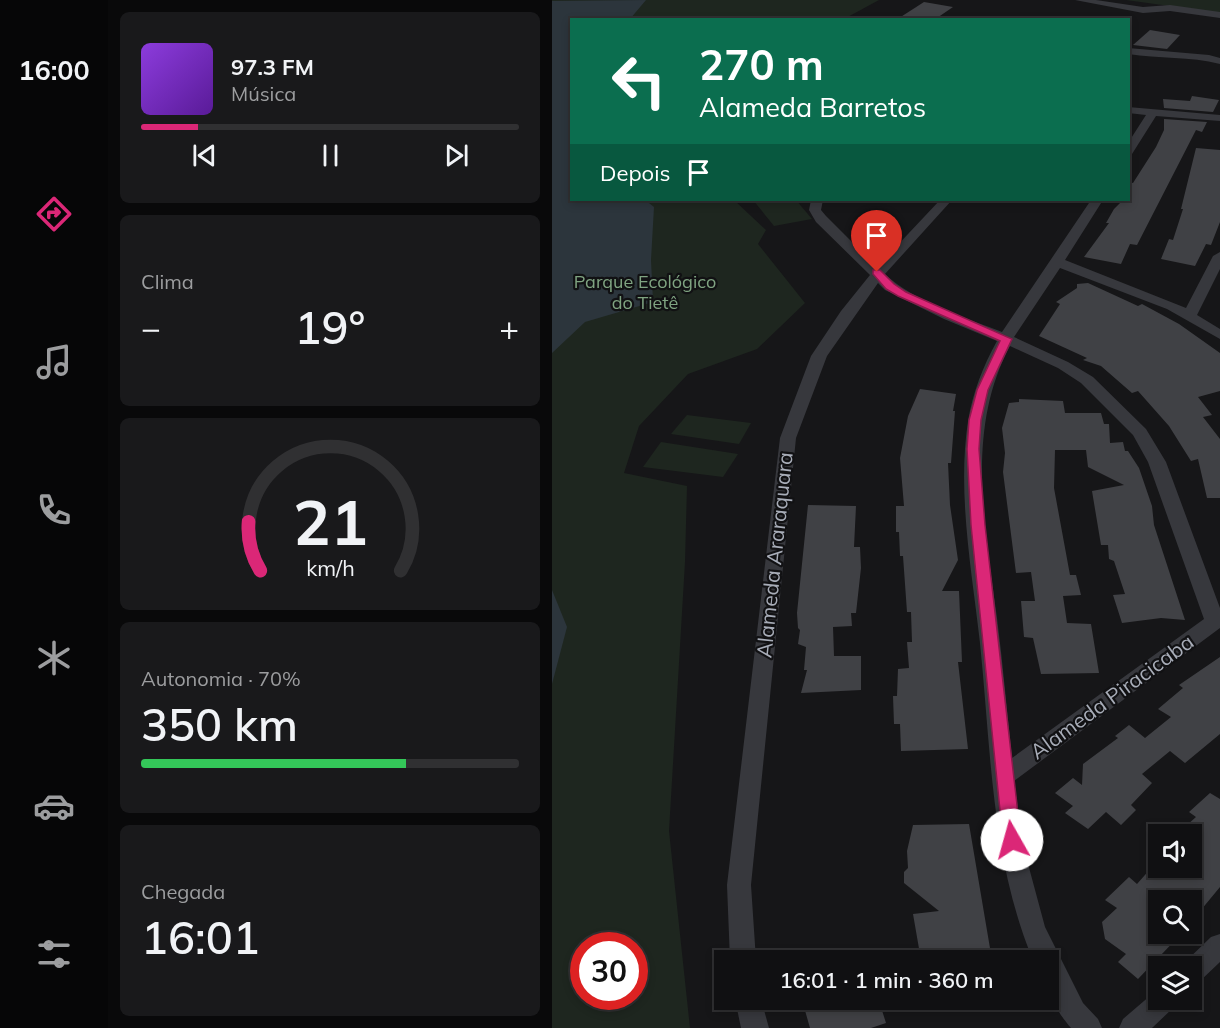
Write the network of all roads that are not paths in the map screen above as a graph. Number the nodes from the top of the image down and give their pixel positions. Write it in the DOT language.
graph roads {
  1 [pos="1079,0"];
  2 [pos="1220,15"];
  3 [pos="1130,51"];
  4 [pos="1220,61"];
  5 [pos="1130,110"];
  6 [pos="1154,111"];
  7 [pos="1220,118"];
  8 [pos="1130,149"];
  9 [pos="817,201"];
  10 [pos="945,201"];
  11 [pos="1096,201"];
  12 [pos="1220,256"];
  13 [pos="1058,262"];
  14 [pos="877,272"];
  15 [pos="1189,317"];
  16 [pos="1220,335"];
  17 [pos="1006,339"];
  18 [pos="1217,619"];
  19 [pos="1004,776"];
  20 [pos="1220,945"];
  21 [pos="742,950"];
  22 [pos="1043,950"];
  23 [pos="1202,962"];
  24 [pos="1059,984"];
  25 [pos="751,1010"];
  26 [pos="1152,1010"];
  27 [pos="755,1028"];
  28 [pos="1088,1028"];
  29 [pos="1133,1028"];
  1 -- 2 [label="street"];
  3 -- 4 [label="street"];
  5 -- 6 [label="street"];
  6 -- 7 [label="street"];
  6 -- 8 [label="street"];
  9 -- 14 [label="street"];
  10 -- 14 [label="street, Alameda Araraquara"];
  11 -- 13 [label="street"];
  12 -- 15 [label="street"];
  13 -- 15 [label="street"];
  13 -- 17 [label="street"];
  14 -- 17 [label="street"];
  14 -- 21 [label="street, Alameda Araraquara"];
  15 -- 16 [label="street"];
  17 -- 18 [label="street"];
  17 -- 19 [label="street"];
  18 -- 19 [label="street, Alameda Piracicaba"];
  19 -- 22 [label="street"];
  20 -- 23 [label="street"];
  24 -- 28 [label="street"];
  25 -- 27 [label="street"];
  26 -- 29 [label="street"];
}
